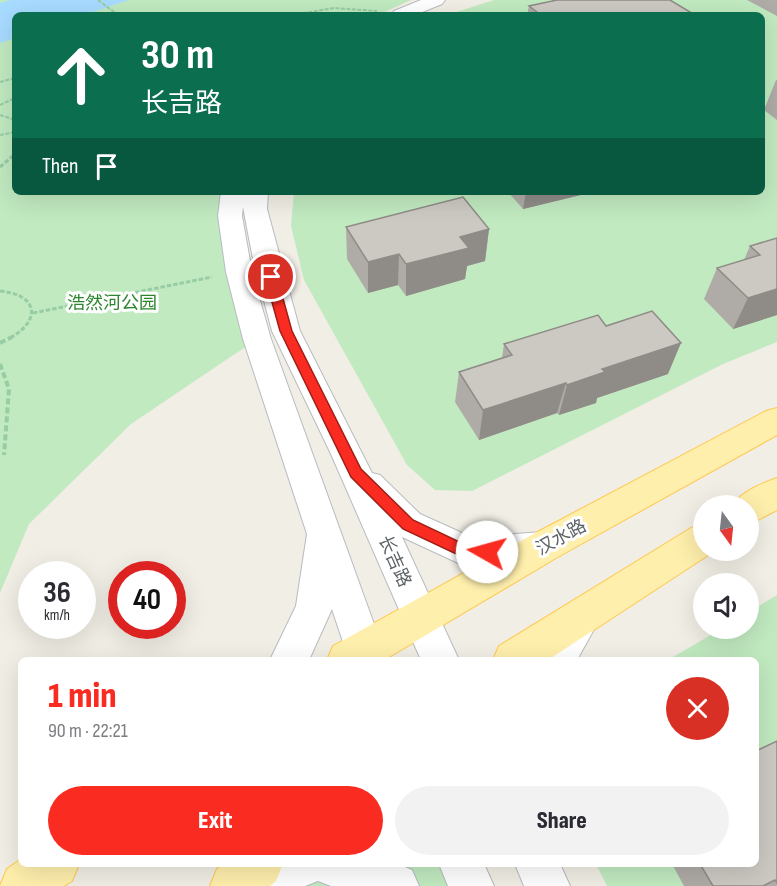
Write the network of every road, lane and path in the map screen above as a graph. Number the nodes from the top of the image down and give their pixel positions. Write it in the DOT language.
graph roads {
  1 [pos="98,0"];
  2 [pos="411,0"];
  3 [pos="436,0"];
  4 [pos="114,12"];
  5 [pos="305,12"];
  6 [pos="386,12"];
  7 [pos="393,12"];
  8 [pos="395,12"];
  9 [pos="12,157"];
  10 [pos="0,158"];
  11 [pos="7,161"];
  12 [pos="0,167"];
  13 [pos="233,195"];
  14 [pos="256,195"];
  15 [pos="239,272"];
  16 [pos="0,291"];
  17 [pos="33,314"];
  18 [pos="0,343"];
  19 [pos="0,364"];
  20 [pos="777,420"];
  21 [pos="4,455"];
  22 [pos="356,473"];
  23 [pos="777,492"];
  24 [pos="759,503"];
  25 [pos="323,530"];
  26 [pos="693,545"];
  27 [pos="543,547"];
  28 [pos="586,612"];
  29 [pos="420,617"];
  30 [pos="360,656"];
  31 [pos="291,657"];
  32 [pos="439,657"];
  33 [pos="518,657"];
  34 [pos="557,657"];
  35 [pos="51,867"];
  36 [pos="256,867"];
  37 [pos="294,867"];
  38 [pos="341,867"];
  39 [pos="462,867"];
  40 [pos="538,867"];
  41 [pos="24,886"];
  42 [pos="234,886"];
  43 [pos="396,886"];
  44 [pos="471,886"];
  45 [pos="547,886"];
  1 -- 4 [label="path"];
  2 -- 7 [label="street"];
  3 -- 8 [label="street"];
  5 -- 6 [label="path"];
  9 -- 11 [label="path"];
  10 -- 11 [label="path"];
  11 -- 12 [label="path"];
  13 -- 15 [label="street"];
  14 -- 22 [label="street, 长吉路"];
  15 -- 17 [label="path"];
  15 -- 25 [label="street"];
  16 -- 17 [label="path"];
  17 -- 18 [label="path"];
  19 -- 21 [label="path"];
  20 -- 27 [label="main road, 汉水路"];
  22 -- 27 [label="street"];
  22 -- 29 [label="street, 长吉路"];
  23 -- 24 [label="main road"];
  25 -- 30 [label="street"];
  25 -- 31 [label="street"];
  26 -- 28 [label="main road"];
  27 -- 29 [label="main road, 汉水路"];
  28 -- 33 [label="main road"];
  28 -- 34 [label="street"];
  29 -- 30 [label="main road, 汉水路"];
  29 -- 32 [label="street, 长吉路"];
  35 -- 41 [label="main road"];
  36 -- 42 [label="main road"];
  37 -- 42 [label="street"];
  38 -- 43 [label="street"];
  39 -- 44 [label="street"];
  40 -- 45 [label="street"];
}
